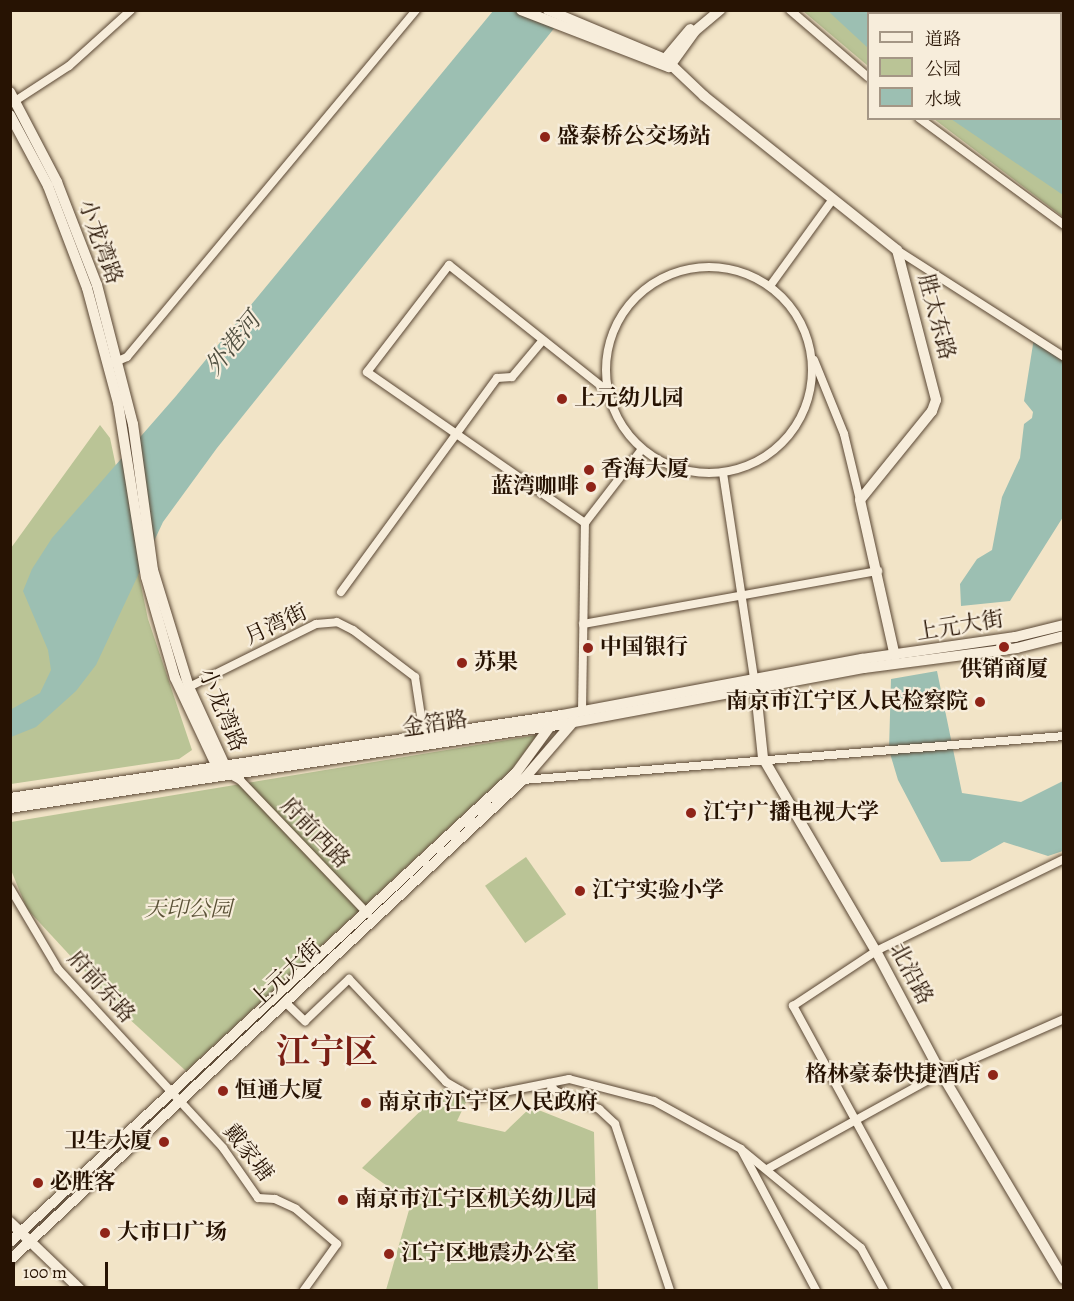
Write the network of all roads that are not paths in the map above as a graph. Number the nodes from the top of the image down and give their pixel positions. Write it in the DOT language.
graph roads {
  1 [pos="131,10"];
  2 [pos="416,10"];
  3 [pos="521,10"];
  4 [pos="548,10"];
  5 [pos="710,10"];
  6 [pos="720,10"];
  7 [pos="790,10"];
  8 [pos="580,29"];
  9 [pos="667,63"];
  10 [pos="867,76"];
  11 [pos="12,99"];
  12 [pos="10,115"];
  13 [pos="922,120"];
  14 [pos="833,199"];
  15 [pos="1064,225"];
  16 [pos="897,250"];
  17 [pos="770,286"];
  18 [pos="543,340"];
  19 [pos="812,356"];
  20 [pos="1064,357"];
  21 [pos="112,363"];
  22 [pos="606,390"];
  23 [pos="456,434"];
  24 [pos="642,449"];
  25 [pos="723,473"];
  26 [pos="860,500"];
  27 [pos="585,523"];
  28 [pos="878,571"];
  29 [pos="149,574"];
  30 [pos="341,592"];
  31 [pos="743,593"];
  32 [pos="583,624"];
  33 [pos="1064,625"];
  34 [pos="1064,636"];
  35 [pos="895,656"];
  36 [pos="863,664"];
  37 [pos="755,683"];
  38 [pos="189,687"];
  39 [pos="582,711"];
  40 [pos="562,715"];
  41 [pos="572,723"];
  42 [pos="549,727"];
  43 [pos="424,736"];
  44 [pos="1064,736"];
  45 [pos="763,758"];
  46 [pos="222,769"];
  47 [pos="523,780"];
  48 [pos="10,798"];
  49 [pos="10,808"];
  50 [pos="1064,859"];
  51 [pos="11,890"];
  52 [pos="369,915"];
  53 [pos="876,951"];
  54 [pos="285,1002"];
  55 [pos="1064,1019"];
  56 [pos="941,1073"];
  57 [pos="549,1083"];
  58 [pos="175,1095"];
  59 [pos="856,1121"];
  60 [pos="741,1149"];
  61 [pos="768,1168"];
  62 [pos="10,1222"];
  63 [pos="21,1232"];
  64 [pos="31,1241"];
  65 [pos="10,1242"];
  66 [pos="10,1260"];
  67 [pos="1064,1279"];
  68 [pos="81,1290"];
  69 [pos="304,1290"];
  70 [pos="670,1290"];
  71 [pos="816,1290"];
  72 [pos="884,1290"];
  73 [pos="948,1290"];
  1 -- 11 [label="street"];
  2 -- 21 [label="street"];
  3 -- 8 [label="main road, 胜太东路"];
  4 -- 8 [label="main road, 胜太东路"];
  5 -- 9 [label="main road"];
  6 -- 9 [label="main road"];
  7 -- 10 [label="street"];
  8 -- 9 [label="main road, 胜太东路"];
  9 -- 14 [label="main road, 胜太东路"];
  11 -- 21 [label="main road, 小龙湾路"];
  12 -- 21 [label="main road, 小龙湾路"];
  13 -- 15 [label="street"];
  14 -- 16 [label="main road, 胜太东路"];
  14 -- 17 [label="street"];
  16 -- 20 [label="street"];
  16 -- 26 [label="main road, 胜太东路"];
  17 -- 19 [label="street"];
  17 -- 22 [label="street"];
  18 -- 22 [label="street"];
  18 -- 23 [label="street"];
  18 -- 23 [label="street"];
  19 -- 25 [label="street"];
  19 -- 26 [label="street"];
  21 -- 29 [label="main road, 小龙湾路"];
  22 -- 24 [label="street"];
  23 -- 27 [label="street"];
  23 -- 30 [label="street"];
  24 -- 25 [label="street"];
  24 -- 27 [label="street"];
  25 -- 31 [label="street"];
  26 -- 28 [label="main road"];
  27 -- 32 [label="street"];
  28 -- 31 [label="street"];
  28 -- 35 [label="main road"];
  29 -- 38 [label="main road, 小龙湾路"];
  29 -- 46 [label="main road, 小龙湾路"];
  31 -- 32 [label="street"];
  31 -- 37 [label="street"];
  32 -- 39 [label="street"];
  33 -- 35 [label="main road, 上元大街"];
  34 -- 36 [label="main road, 上元大街"];
  35 -- 36 [label="main road, 上元大街"];
  36 -- 37 [label="main road, 金箔路"];
  37 -- 39 [label="main road, 金箔路"];
  37 -- 41 [label="main road, 金箔路"];
  37 -- 45 [label="main road, 北沿路"];
  38 -- 43 [label="street, 月湾街"];
  38 -- 46 [label="main road, 小龙湾路"];
  39 -- 40 [label="main road, 金箔路"];
  39 -- 41 [label="main road, 上元大街"];
  40 -- 42 [label="main road, 上元大街"];
  40 -- 43 [label="main road, 金箔路"];
  41 -- 42 [label="main road, 金箔路"];
  41 -- 47 [label="main road, 上元大街"];
  42 -- 46 [label="main road, 金箔路"];
  42 -- 52 [label="main road, 上元大街"];
  43 -- 46 [label="main road, 金箔路"];
  44 -- 45 [label="street"];
  45 -- 47 [label="street"];
  45 -- 53 [label="main road, 北沿路"];
  46 -- 48 [label="main road, 金箔路"];
  46 -- 49 [label="main road, 金箔路"];
  46 -- 52 [label="street, 府前西路"];
  47 -- 52 [label="main road, 上元大街"];
  50 -- 53 [label="street"];
  51 -- 58 [label="street, 府前东路"];
  52 -- 54 [label="main road, 上元大街"];
  52 -- 58 [label="main road, 上元大街"];
  53 -- 56 [label="main road, 北沿路"];
  53 -- 59 [label="street"];
  54 -- 57 [label="street"];
  54 -- 58 [label="main road, 上元大街"];
  55 -- 56 [label="street"];
  56 -- 59 [label="street"];
  56 -- 67 [label="main road, 北沿路"];
  57 -- 60 [label="street"];
  57 -- 70 [label="street"];
  58 -- 63 [label="main road, 上元大街"];
  58 -- 64 [label="main road, 上元大街"];
  58 -- 69 [label="street, 戴家塘"];
  59 -- 61 [label="street"];
  59 -- 73 [label="street"];
  60 -- 61 [label="street"];
  60 -- 71 [label="street"];
  61 -- 72 [label="street"];
  62 -- 63 [label="main road"];
  63 -- 64 [label="main road"];
  63 -- 65 [label="main road, 上元大街"];
  64 -- 66 [label="main road, 上元大街"];
  64 -- 68 [label="main road"];
}
